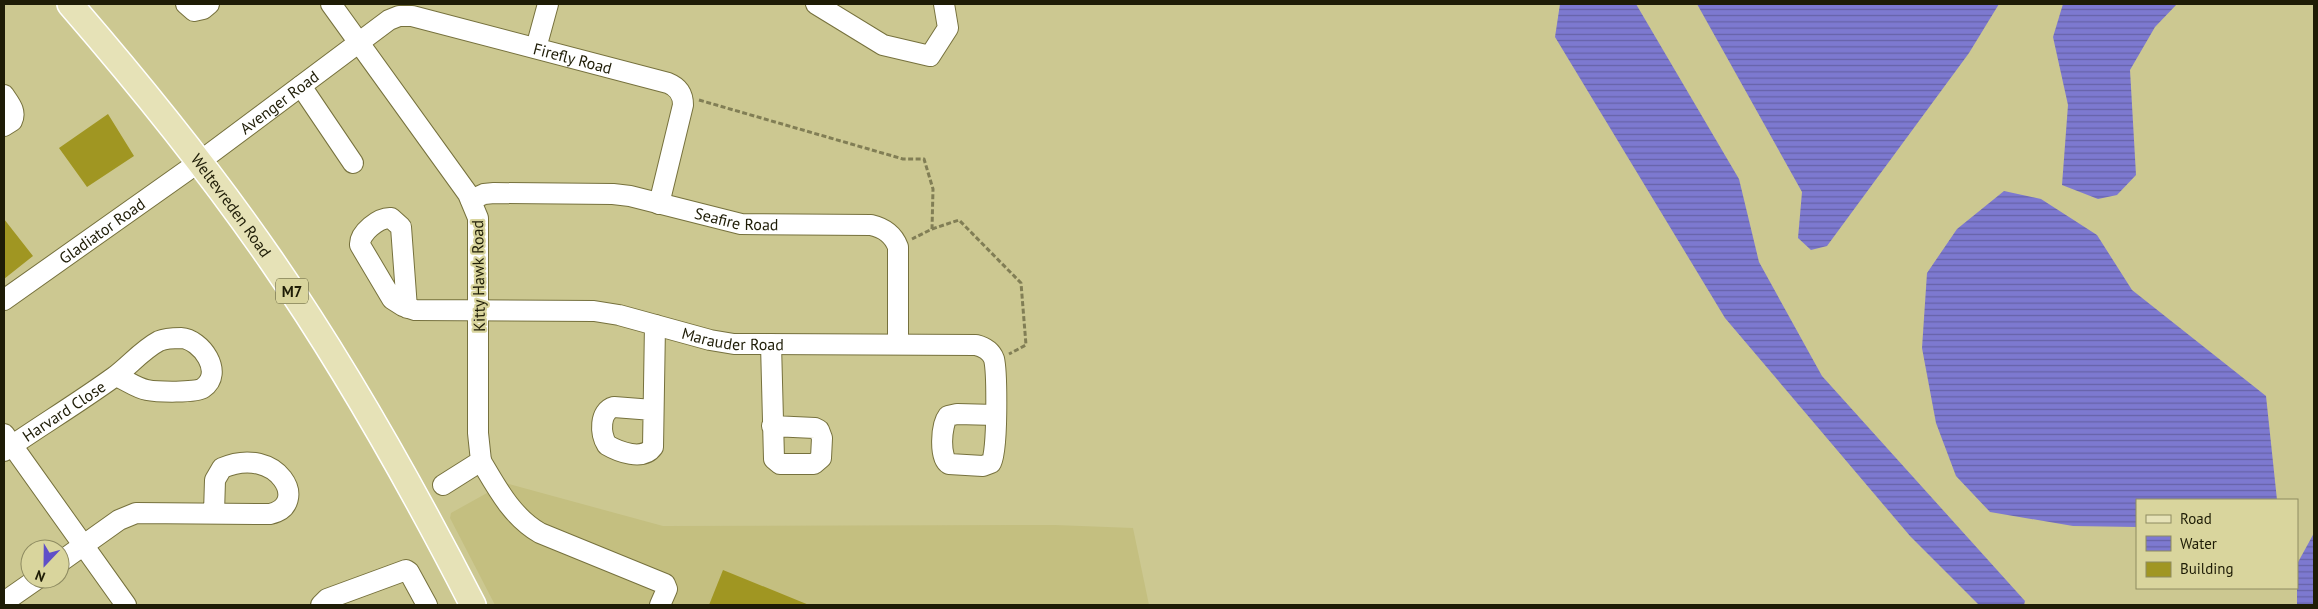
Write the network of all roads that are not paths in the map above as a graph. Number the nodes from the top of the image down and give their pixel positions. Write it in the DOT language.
graph roads {
  1 [pos="70,4"];
  2 [pos="186,4"];
  3 [pos="209,4"];
  4 [pos="331,4"];
  5 [pos="548,4"];
  6 [pos="816,4"];
  7 [pos="944,4"];
  8 [pos="358,42"];
  9 [pos="536,48"];
  10 [pos="301,86"];
  11 [pos="4,95"];
  12 [pos="4,126"];
  13 [pos="199,162"];
  14 [pos="353,163"];
  15 [pos="471,200"];
  16 [pos="659,204"];
  17 [pos="4,300"];
  18 [pos="407,308"];
  19 [pos="479,311"];
  20 [pos="654,325"];
  21 [pos="772,344"];
  22 [pos="898,344"];
  23 [pos="116,376"];
  24 [pos="653,410"];
  25 [pos="996,415"];
  26 [pos="772,426"];
  27 [pos="6,444"];
  28 [pos="481,461"];
  29 [pos="443,485"];
  30 [pos="214,513"];
  31 [pos="84,546"];
  32 [pos="70,555"];
  33 [pos="22,589"];
  34 [pos="4,602"];
  35 [pos="126,605"];
  36 [pos="321,605"];
  37 [pos="427,605"];
  38 [pos="473,605"];
  39 [pos="660,605"];
  1 -- 13 [label="main road, Weltevreden Road / M7"];
  2 -- 3 [label="street"];
  4 -- 8 [label="street, Kitty Hawk Road"];
  5 -- 9 [label="street"];
  6 -- 7 [label="street"];
  8 -- 9 [label="street, Firefly Road"];
  8 -- 10 [label="street, Avenger Road"];
  8 -- 15 [label="street, Kitty Hawk Road"];
  9 -- 16 [label="street, Firefly Road"];
  10 -- 13 [label="street, Avenger Road"];
  10 -- 14 [label="street"];
  11 -- 12 [label="street"];
  13 -- 17 [label="street, Gladiator Road"];
  13 -- 38 [label="main road, Weltevreden Road / M7"];
  15 -- 16 [label="street, Seafire Road"];
  15 -- 19 [label="street, Kitty Hawk Road"];
  16 -- 22 [label="street, Seafire Road"];
  18 -- 19 [label="street, Marauder Road"];
  19 -- 20 [label="street, Marauder Road"];
  19 -- 28 [label="street, Kitty Hawk Road"];
  20 -- 21 [label="street, Marauder Road"];
  20 -- 24 [label="street"];
  21 -- 22 [label="street, Marauder Road"];
  21 -- 26 [label="street"];
  22 -- 25 [label="street, Marauder Road"];
  23 -- 27 [label="street, Harvard Close"];
  27 -- 31 [label="street"];
  28 -- 29 [label="street"];
  28 -- 39 [label="street"];
  30 -- 31 [label="street"];
  31 -- 32 [label="street"];
  31 -- 35 [label="street"];
  33 -- 34 [label="street"];
  36 -- 37 [label="street"];
}
